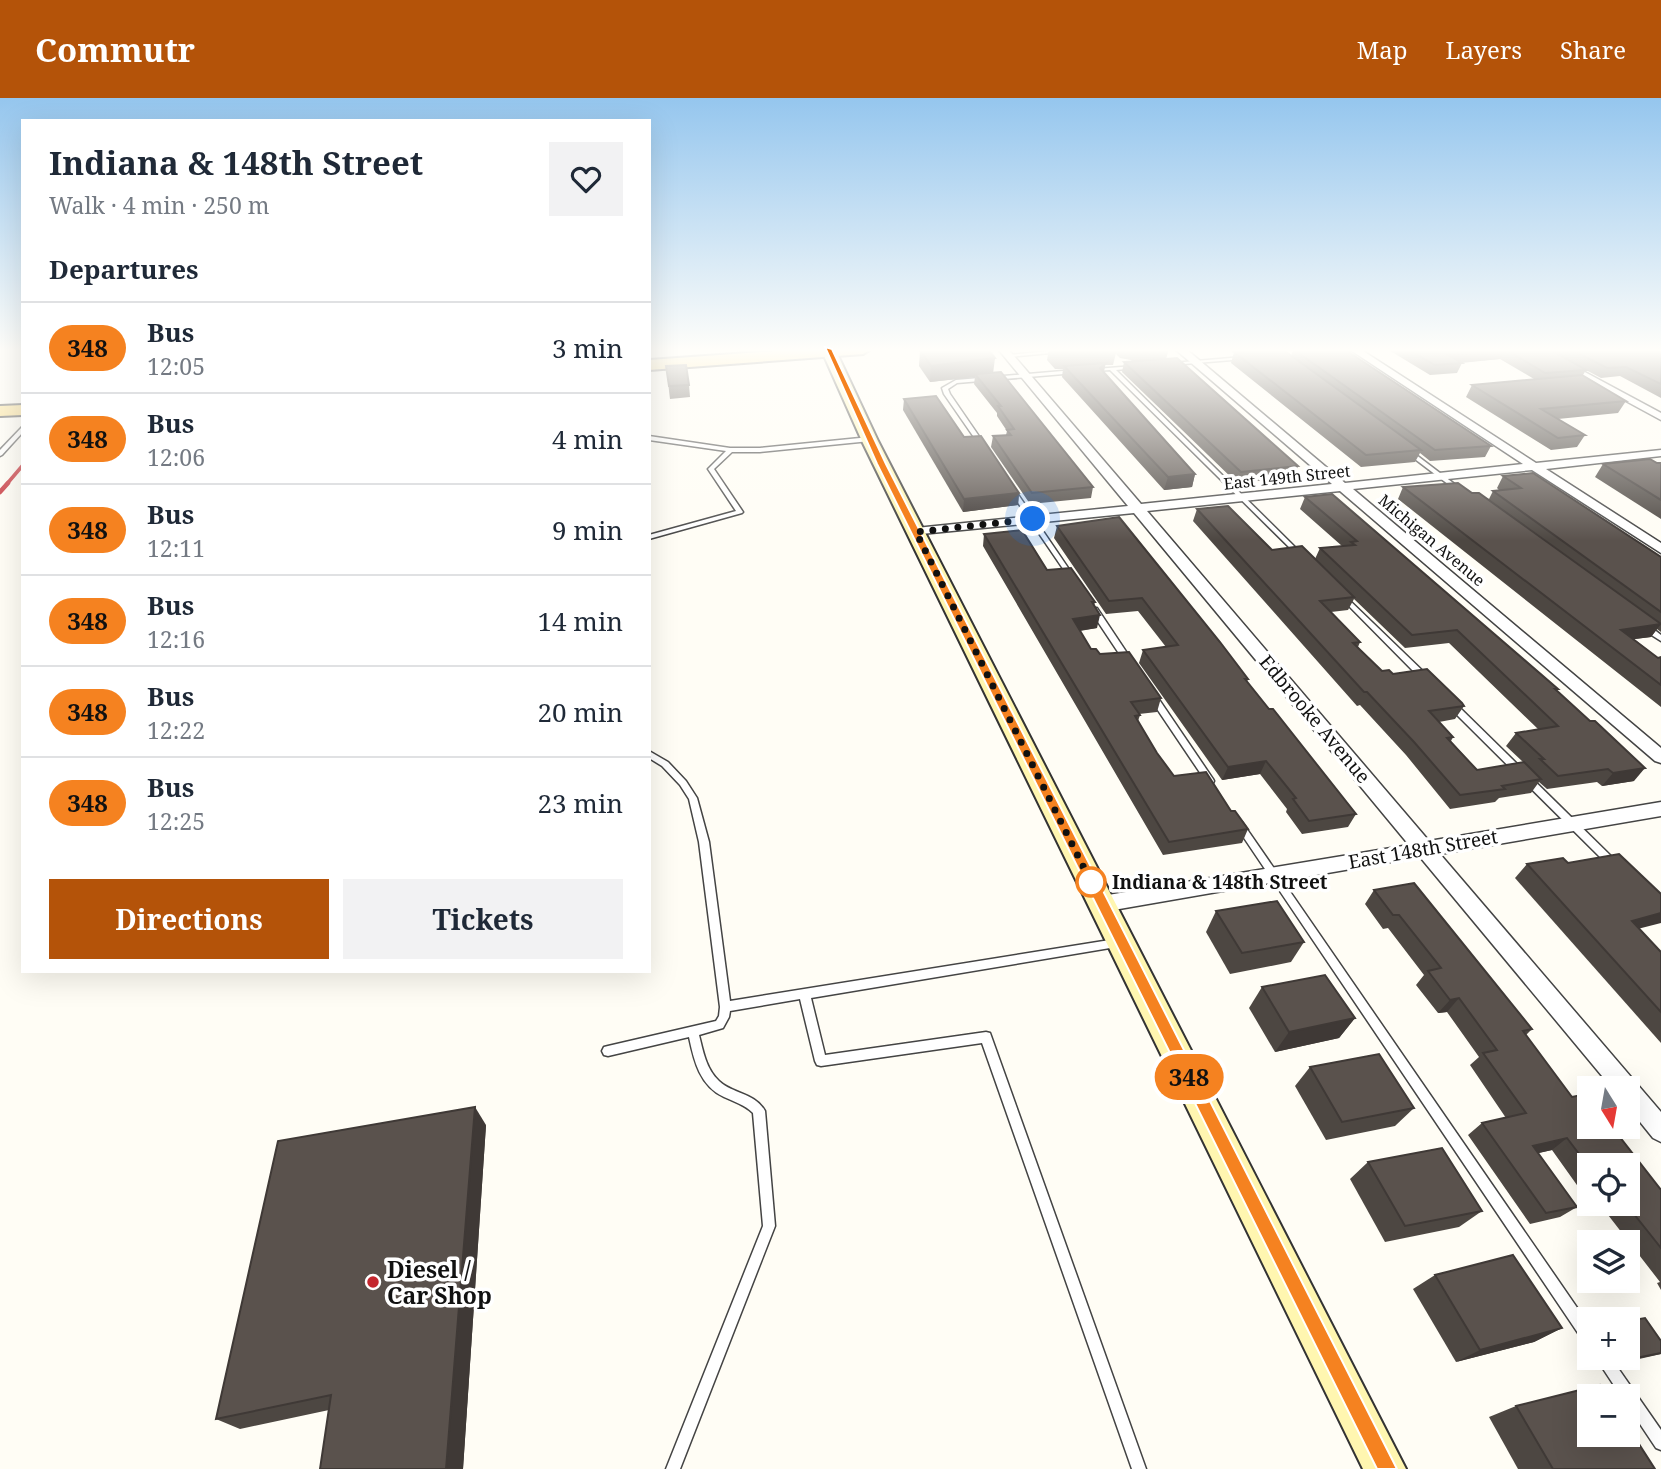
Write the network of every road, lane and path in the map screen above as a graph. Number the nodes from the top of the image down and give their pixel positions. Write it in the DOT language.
graph roads {
  1 [pos="858,413"];
  2 [pos="961,413"];
  3 [pos="1057,413"];
  4 [pos="1161,413"];
  5 [pos="1255,413"];
  6 [pos="1453,413"];
  7 [pos="21,430"];
  8 [pos="651,439"];
  9 [pos="870,439"];
  10 [pos="1397,444"];
  11 [pos="730,450"];
  12 [pos="986,451"];
  13 [pos="1661,453"];
  14 [pos="0,454"];
  15 [pos="1534,466"];
  16 [pos="1441,476"];
  17 [pos="1009,485"];
  18 [pos="1342,486"];
  19 [pos="1463,492"];
  20 [pos="1242,497"];
  21 [pos="1138,508"];
  22 [pos="1033,519"];
  23 [pos="916,532"];
  24 [pos="651,536"];
  25 [pos="1661,549"];
  26 [pos="1310,564"];
  27 [pos="1079,588"];
  28 [pos="1339,593"];
  29 [pos="1087,600"];
  30 [pos="1639,623"];
  31 [pos="1661,639"];
  32 [pos="1134,668"];
  33 [pos="1437,690"];
  34 [pos="1149,691"];
  35 [pos="1446,699"];
  36 [pos="651,756"];
  37 [pos="1661,757"];
  38 [pos="1219,794"];
  39 [pos="1661,809"];
  40 [pos="1235,817"];
  41 [pos="1573,824"];
  42 [pos="1425,849"];
  43 [pos="1622,872"];
  44 [pos="1274,875"];
  45 [pos="1102,904"];
  46 [pos="1121,942"];
  47 [pos="804,993"];
  48 [pos="725,1007"];
  49 [pos="693,1031"];
  50 [pos="607,1051"];
  51 [pos="1616,1076"];
  52 [pos="1640,1105"];
  53 [pos="1661,1130"];
  54 [pos="1577,1320"];
  55 [pos="1611,1370"];
  56 [pos="1661,1443"];
  57 [pos="673,1469"];
  58 [pos="1139,1469"];
  59 [pos="1385,1469"];
  1 -- 9 [label="main road"];
  2 -- 12 [label="lane"];
  3 -- 21 [label="street, Edbrooke Avenue"];
  4 -- 20 [label="lane"];
  5 -- 18 [label="street, Michigan Avenue"];
  6 -- 15 [label="street"];
  7 -- 14 [label="lane"];
  8 -- 11 [label="lane"];
  9 -- 11 [label="lane"];
  9 -- 23 [label="main road"];
  10 -- 16 [label="lane"];
  11 -- 24 [label="lane"];
  13 -- 15 [label="street, East 149th Street"];
  15 -- 16 [label="street, East 149th Street"];
  15 -- 25 [label="street"];
  16 -- 18 [label="street, East 149th Street"];
  16 -- 19 [label="lane"];
  17 -- 22 [label="lane"];
  18 -- 20 [label="street, East 149th Street"];
  18 -- 37 [label="street, Michigan Avenue"];
  20 -- 21 [label="street, East 149th Street"];
  20 -- 26 [label="lane"];
  21 -- 22 [label="street, East 149th Street"];
  21 -- 42 [label="street, Edbrooke Avenue"];
  22 -- 23 [label="street, East 149th Street"];
  22 -- 27 [label="lane"];
  23 -- 45 [label="main road"];
  28 -- 33 [label="lane"];
  29 -- 32 [label="lane"];
  30 -- 31 [label="lane"];
  34 -- 38 [label="lane"];
  35 -- 41 [label="lane"];
  36 -- 48 [label="lane"];
  39 -- 41 [label="street, East 148th Street"];
  40 -- 44 [label="lane"];
  41 -- 42 [label="street, East 148th Street"];
  41 -- 43 [label="lane"];
  42 -- 44 [label="street, East 148th Street"];
  42 -- 51 [label="street, Edbrooke Avenue"];
  44 -- 45 [label="street, East 148th Street"];
  44 -- 54 [label="lane"];
  45 -- 46 [label="main road"];
  46 -- 47 [label="lane"];
  46 -- 59 [label="main road"];
  47 -- 48 [label="lane"];
  47 -- 58 [label="lane"];
  48 -- 49 [label="lane"];
  49 -- 50 [label="lane"];
  49 -- 57 [label="lane"];
  52 -- 53 [label="street, Edbrooke Avenue"];
  55 -- 56 [label="lane"];
}
